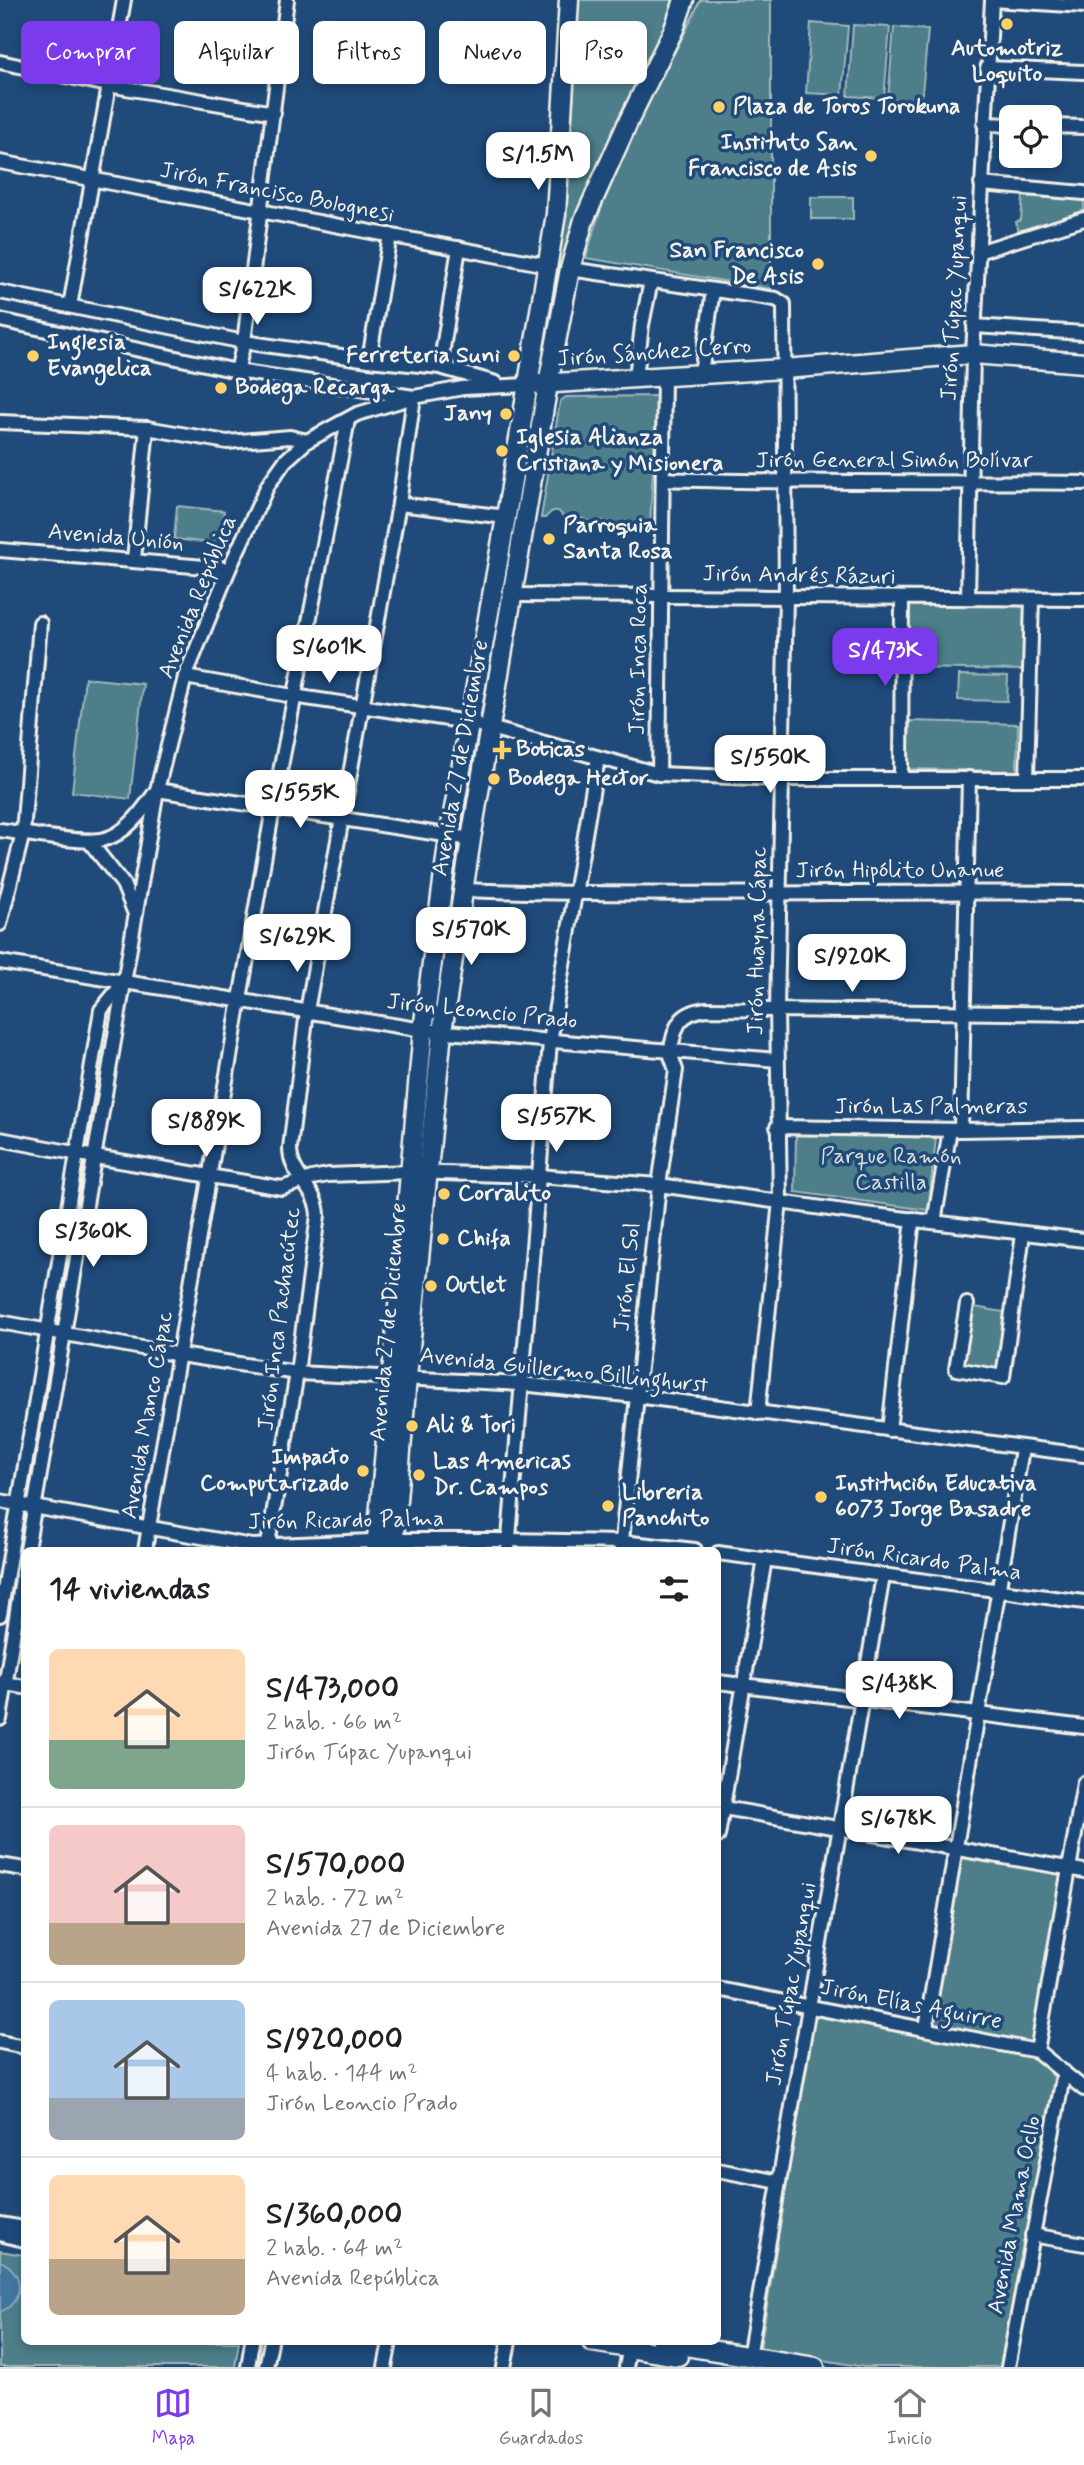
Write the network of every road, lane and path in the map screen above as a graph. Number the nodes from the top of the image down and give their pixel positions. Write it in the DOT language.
graph roads {
  1 [pos="124,0"];
  2 [pos="287,0"];
  3 [pos="569,0"];
  4 [pos="684,0"];
  5 [pos="992,0"];
  6 [pos="1084,5"];
  7 [pos="0,62"];
  8 [pos="987,68"];
  9 [pos="1084,72"];
  10 [pos="108,85"];
  11 [pos="274,113"];
  12 [pos="984,124"];
  13 [pos="999,125"];
  14 [pos="1062,126"];
  15 [pos="1084,127"];
  16 [pos="0,162"];
  17 [pos="92,180"];
  18 [pos="981,184"];
  19 [pos="1084,193"];
  20 [pos="261,211"];
  21 [pos="1084,219"];
  22 [pos="390,235"];
  23 [pos="459,248"];
  24 [pos="978,252"];
  25 [pos="547,265"];
  26 [pos="570,269"];
  27 [pos="651,281"];
  28 [pos="713,290"];
  29 [pos="0,292"];
  30 [pos="70,306"];
  31 [pos="0,320"];
  32 [pos="974,326"];
  33 [pos="1084,333"];
  34 [pos="244,342"];
  35 [pos="973,354"];
  36 [pos="369,360"];
  37 [pos="1084,363"];
  38 [pos="440,367"];
  39 [pos="784,369"];
  40 [pos="237,372"];
  41 [pos="701,374"];
  42 [pos="664,376"];
  43 [pos="636,378"];
  44 [pos="548,384"];
  45 [pos="527,385"];
  46 [pos="506,386"];
  47 [pos="414,397"];
  48 [pos="348,420"];
  49 [pos="0,422"];
  50 [pos="147,428"];
  51 [pos="307,441"];
  52 [pos="663,479"];
  53 [pos="969,481"];
  54 [pos="786,483"];
  55 [pos="1084,483"];
  56 [pos="399,504"];
  57 [pos="506,517"];
  58 [pos="0,550"];
  59 [pos="134,559"];
  60 [pos="229,569"];
  61 [pos="513,595"];
  62 [pos="661,596"];
  63 [pos="786,597"];
  64 [pos="902,598"];
  65 [pos="968,598"];
  66 [pos="1032,598"];
  67 [pos="1084,599"];
  68 [pos="40,623"];
  69 [pos="185,677"];
  70 [pos="293,696"];
  71 [pos="361,706"];
  72 [pos="468,722"];
  73 [pos="490,728"];
  74 [pos="598,758"];
  75 [pos="659,774"];
  76 [pos="901,778"];
  77 [pos="969,778"];
  78 [pos="1027,778"];
  79 [pos="781,779"];
  80 [pos="1084,779"];
  81 [pos="157,790"];
  82 [pos="273,808"];
  83 [pos="341,820"];
  84 [pos="0,830"];
  85 [pos="23,833"];
  86 [pos="449,837"];
  87 [pos="471,839"];
  88 [pos="89,841"];
  89 [pos="463,890"];
  90 [pos="967,891"];
  91 [pos="779,893"];
  92 [pos="1084,893"];
  93 [pos="575,894"];
  94 [pos="3,900"];
  95 [pos="135,916"];
  96 [pos="0,924"];
  97 [pos="434,945"];
  98 [pos="454,948"];
  99 [pos="0,962"];
  100 [pos="124,981"];
  101 [pos="239,1000"];
  102 [pos="777,1008"];
  103 [pos="307,1011"];
  104 [pos="963,1014"];
  105 [pos="1084,1014"];
  106 [pos="423,1030"];
  107 [pos="442,1032"];
  108 [pos="550,1042"];
  109 [pos="670,1053"];
  110 [pos="777,1060"];
  111 [pos="777,1127"];
  112 [pos="1084,1128"];
  113 [pos="955,1130"];
  114 [pos="0,1139"];
  115 [pos="77,1154"];
  116 [pos="95,1157"];
  117 [pos="410,1172"];
  118 [pos="428,1173"];
  119 [pos="211,1176"];
  120 [pos="538,1176"];
  121 [pos="301,1181"];
  122 [pos="659,1185"];
  123 [pos="780,1201"];
  124 [pos="913,1219"];
  125 [pos="934,1222"];
  126 [pos="1023,1234"];
  127 [pos="1084,1240"];
  128 [pos="967,1304"];
  129 [pos="0,1322"];
  130 [pos="48,1330"];
  131 [pos="65,1334"];
  132 [pos="180,1355"];
  133 [pos="297,1373"];
  134 [pos="400,1377"];
  135 [pos="521,1384"];
  136 [pos="636,1396"];
  137 [pos="758,1413"];
  138 [pos="889,1430"];
  139 [pos="1022,1449"];
  140 [pos="1084,1455"];
  141 [pos="0,1501"];
  142 [pos="20,1505"];
  143 [pos="34,1507"];
  144 [pos="149,1528"];
  145 [pos="385,1546"];
  146 [pos="508,1546"];
  147 [pos="622,1546"];
  148 [pos="27,1547"];
  149 [pos="146,1547"];
  150 [pos="257,1547"];
  151 [pos="267,1547"];
  152 [pos="346,1547"];
  153 [pos="640,1547"];
  154 [pos="721,1553"];
  155 [pos="765,1559"];
  156 [pos="883,1576"];
  157 [pos="21,1583"];
  158 [pos="998,1592"];
  159 [pos="1084,1602"];
  160 [pos="0,1615"];
  161 [pos="721,1682"];
  162 [pos="3,1683"];
  163 [pos="743,1685"];
  164 [pos="21,1686"];
  165 [pos="862,1700"];
  166 [pos="978,1714"];
  167 [pos="0,1719"];
  168 [pos="1084,1727"];
  169 [pos="1084,1783"];
  170 [pos="721,1803"];
  171 [pos="721,1808"];
  172 [pos="840,1829"];
  173 [pos="956,1849"];
  174 [pos="0,1865"];
  175 [pos="21,1868"];
  176 [pos="1069,1868"];
  177 [pos="1084,1871"];
  178 [pos="721,1990"];
  179 [pos="810,2006"];
  180 [pos="926,2028"];
  181 [pos="0,2042"];
  182 [pos="21,2046"];
  183 [pos="1037,2051"];
  184 [pos="1064,2072"];
  185 [pos="1084,2089"];
  186 [pos="721,2171"];
  187 [pos="779,2182"];
  188 [pos="0,2224"];
  189 [pos="21,2228"];
  190 [pos="0,2234"];
  191 [pos="1032,2235"];
  192 [pos="21,2239"];
  193 [pos="1084,2244"];
  194 [pos="252,2345"];
  195 [pos="271,2345"];
  196 [pos="389,2345"];
  197 [pos="508,2345"];
  198 [pos="630,2345"];
  199 [pos="674,2345"];
  200 [pos="746,2362"];
  201 [pos="248,2367"];
  202 [pos="267,2367"];
  203 [pos="385,2367"];
  204 [pos="504,2367"];
  205 [pos="626,2367"];
  206 [pos="816,2367"];
  207 [pos="1008,2367"];
  1 -- 10 [label="street"];
  2 -- 11 [label="street"];
  3 -- 25 [label="street, Avenida 27 de Diciembre"];
  4 -- 26 [label="street, Avenida 27 de Diciembre"];
  5 -- 6 [label="street"];
  5 -- 8 [label="street, Jirón Túpac Yupanqui"];
  7 -- 10 [label="street"];
  8 -- 9 [label="street"];
  8 -- 12 [label="street, Jirón Túpac Yupanqui"];
  10 -- 11 [label="street"];
  10 -- 17 [label="street"];
  11 -- 20 [label="street"];
  12 -- 13 [label="street"];
  12 -- 18 [label="street, Jirón Túpac Yupanqui"];
  14 -- 15 [label="street"];
  16 -- 17 [label="street, Jirón Francisco Bolognesi"];
  17 -- 20 [label="street, Jirón Francisco Bolognesi"];
  17 -- 30 [label="street"];
  18 -- 19 [label="street"];
  18 -- 24 [label="street, Jirón Túpac Yupanqui"];
  20 -- 22 [label="street, Jirón Francisco Bolognesi"];
  20 -- 34 [label="street"];
  21 -- 24 [label="street"];
  22 -- 23 [label="street, Jirón Francisco Bolognesi"];
  22 -- 36 [label="street"];
  23 -- 25 [label="street, Jirón Francisco Bolognesi"];
  23 -- 38 [label="street"];
  24 -- 32 [label="street, Jirón Túpac Yupanqui"];
  25 -- 45 [label="street, Avenida 27 de Diciembre"];
  26 -- 27 [label="street"];
  26 -- 44 [label="street, Avenida 27 de Diciembre"];
  27 -- 28 [label="street"];
  27 -- 43 [label="street"];
  28 -- 39 [label="street, Jirón Huayna Cápac"];
  28 -- 41 [label="street"];
  29 -- 30 [label="street"];
  30 -- 34 [label="street"];
  31 -- 40 [label="street"];
  32 -- 33 [label="street"];
  32 -- 35 [label="street, Jirón Túpac Yupanqui"];
  34 -- 36 [label="street"];
  34 -- 40 [label="street"];
  35 -- 37 [label="street, Jirón Sánchez Cerro"];
  35 -- 39 [label="street, Jirón Sánchez Cerro"];
  35 -- 53 [label="street, Jirón Túpac Yupanqui"];
  36 -- 38 [label="street"];
  38 -- 46 [label="street"];
  39 -- 41 [label="street, Jirón Sánchez Cerro"];
  39 -- 54 [label="street, Jirón Huayna Cápac"];
  40 -- 47 [label="street"];
  41 -- 42 [label="street, Jirón Sánchez Cerro"];
  42 -- 43 [label="street, Jirón Sánchez Cerro"];
  42 -- 52 [label="street, Jirón Inca Roca"];
  43 -- 44 [label="street, Jirón Sánchez Cerro"];
  44 -- 45 [label="street, Jirón Sánchez Cerro"];
  44 -- 61 [label="street, Avenida 27 de Diciembre"];
  45 -- 46 [label="street"];
  45 -- 57 [label="street, Avenida 27 de Diciembre"];
  46 -- 47 [label="street"];
  47 -- 48 [label="street, Avenida República"];
  47 -- 56 [label="street, Jirón Inca Pachacútec"];
  48 -- 51 [label="street, Avenida República"];
  48 -- 70 [label="street, Avenida Manco Cápac"];
  49 -- 50 [label="street"];
  50 -- 51 [label="street"];
  50 -- 59 [label="street"];
  51 -- 60 [label="street, Avenida República"];
  52 -- 54 [label="street, Jirón General Simón Bolívar"];
  52 -- 62 [label="street, Jirón Inca Roca"];
  53 -- 54 [label="street, Jirón General Simón Bolívar"];
  53 -- 55 [label="street, Jirón General Simón Bolívar"];
  53 -- 65 [label="street, Jirón Túpac Yupanqui"];
  54 -- 63 [label="street, Jirón Huayna Cápac"];
  56 -- 57 [label="street"];
  56 -- 71 [label="street, Jirón Inca Pachacútec"];
  57 -- 72 [label="street, Avenida 27 de Diciembre"];
  58 -- 59 [label="street, Avenida Unión"];
  59 -- 60 [label="street, Avenida Unión"];
  60 -- 69 [label="street, Avenida República"];
  61 -- 62 [label="street, Jirón Andrés Rázuri"];
  61 -- 73 [label="street, Avenida 27 de Diciembre"];
  62 -- 63 [label="street, Jirón Andrés Rázuri"];
  62 -- 75 [label="street, Jirón Inca Roca"];
  63 -- 64 [label="street, Jirón Andrés Rázuri"];
  63 -- 79 [label="street, Jirón Huayna Cápac"];
  64 -- 65 [label="street, Jirón Andrés Rázuri"];
  64 -- 76 [label="street"];
  65 -- 66 [label="street, Jirón Andrés Rázuri"];
  66 -- 67 [label="street, Jirón Andrés Rázuri"];
  66 -- 78 [label="street"];
  68 -- 85 [label="street"];
  69 -- 70 [label="street"];
  69 -- 81 [label="street, Avenida República"];
  70 -- 71 [label="street"];
  70 -- 82 [label="street, Avenida Manco Cápac"];
  71 -- 72 [label="street"];
  71 -- 83 [label="street, Jirón Inca Pachacútec"];
  72 -- 73 [label="street"];
  72 -- 86 [label="street, Avenida 27 de Diciembre"];
  73 -- 74 [label="street"];
  73 -- 87 [label="street, Avenida 27 de Diciembre"];
  74 -- 75 [label="street"];
  74 -- 93 [label="street"];
  75 -- 79 [label="street"];
  76 -- 77 [label="street"];
  76 -- 79 [label="street"];
  77 -- 78 [label="street"];
  77 -- 90 [label="street"];
  78 -- 80 [label="street"];
  79 -- 91 [label="street, Jirón Huayna Cápac"];
  81 -- 82 [label="street"];
  81 -- 88 [label="street"];
  81 -- 95 [label="street, Avenida República"];
  82 -- 83 [label="street"];
  82 -- 101 [label="street, Avenida Manco Cápac"];
  83 -- 86 [label="street"];
  83 -- 103 [label="street, Jirón Inca Pachacútec"];
  84 -- 85 [label="street"];
  85 -- 88 [label="street"];
  85 -- 94 [label="street"];
  86 -- 87 [label="street"];
  86 -- 97 [label="street, Avenida 27 de Diciembre"];
  87 -- 89 [label="street, Avenida 27 de Diciembre"];
  88 -- 95 [label="street"];
  89 -- 93 [label="street, Jirón Hipólito Unanue"];
  89 -- 98 [label="street, Avenida 27 de Diciembre"];
  90 -- 91 [label="street, Jirón Hipólito Unanue"];
  90 -- 92 [label="street, Jirón Hipólito Unanue"];
  90 -- 104 [label="street"];
  91 -- 93 [label="street, Jirón Hipólito Unanue"];
  91 -- 102 [label="street, Jirón Huayna Cápac"];
  93 -- 108 [label="street"];
  94 -- 96 [label="street"];
  95 -- 100 [label="street, Avenida República"];
  97 -- 98 [label="street"];
  97 -- 106 [label="street, Avenida 27 de Diciembre"];
  98 -- 107 [label="street, Avenida 27 de Diciembre"];
  99 -- 100 [label="street, Jirón Leoncio Prado"];
  100 -- 101 [label="street, Jirón Leoncio Prado"];
  100 -- 115 [label="street, Avenida República"];
  100 -- 116 [label="street, Avenida República"];
  101 -- 103 [label="street, Jirón Leoncio Prado"];
  101 -- 119 [label="street, Avenida Manco Cápac"];
  102 -- 104 [label="street"];
  102 -- 109 [label="street"];
  102 -- 110 [label="street, Jirón Huayna Cápac"];
  103 -- 106 [label="street, Jirón Leoncio Prado"];
  103 -- 121 [label="street, Jirón Inca Pachacútec"];
  104 -- 105 [label="street"];
  104 -- 113 [label="street"];
  106 -- 107 [label="street, Jirón Leoncio Prado"];
  106 -- 117 [label="street, Avenida 27 de Diciembre"];
  107 -- 108 [label="street, Jirón Leoncio Prado"];
  107 -- 118 [label="street, Avenida 27 de Diciembre"];
  108 -- 109 [label="street, Jirón Leoncio Prado"];
  108 -- 120 [label="street"];
  109 -- 110 [label="street, Jirón Leoncio Prado"];
  109 -- 122 [label="street, Jirón El Sol"];
  110 -- 111 [label="street, Jirón Huayna Cápac"];
  111 -- 113 [label="street, Jirón Las Palmeras"];
  111 -- 123 [label="street, Jirón Huayna Cápac"];
  112 -- 113 [label="street, Jirón Las Palmeras"];
  113 -- 125 [label="street"];
  114 -- 115 [label="street"];
  115 -- 116 [label="street"];
  115 -- 130 [label="street, Avenida República"];
  116 -- 119 [label="street"];
  116 -- 131 [label="street, Avenida República"];
  117 -- 118 [label="street"];
  117 -- 121 [label="street"];
  117 -- 134 [label="street, Avenida 27 de Diciembre"];
  118 -- 120 [label="street"];
  118 -- 134 [label="street, Avenida 27 de Diciembre"];
  119 -- 121 [label="street"];
  119 -- 132 [label="street, Avenida Manco Cápac"];
  120 -- 122 [label="street"];
  120 -- 135 [label="street"];
  121 -- 133 [label="street, Jirón Inca Pachacútec"];
  122 -- 123 [label="street"];
  122 -- 136 [label="street, Jirón El Sol"];
  123 -- 124 [label="street"];
  123 -- 137 [label="street, Jirón Huayna Cápac"];
  124 -- 125 [label="street"];
  124 -- 138 [label="street"];
  125 -- 126 [label="street"];
  126 -- 127 [label="street"];
  126 -- 128 [label="street"];
  129 -- 130 [label="street, Avenida Guillermo Billinghurst"];
  130 -- 131 [label="street, Avenida Guillermo Billinghurst"];
  130 -- 142 [label="street, Avenida República"];
  131 -- 132 [label="street, Avenida Guillermo Billinghurst"];
  131 -- 143 [label="street, Avenida República"];
  132 -- 133 [label="street, Avenida Guillermo Billinghurst"];
  132 -- 144 [label="street, Avenida Manco Cápac"];
  133 -- 134 [label="street, Avenida Guillermo Billinghurst"];
  133 -- 151 [label="street, Jirón Inca Pachacútec"];
  134 -- 135 [label="street, Avenida Guillermo Billinghurst"];
  134 -- 145 [label="street, Avenida 27 de Diciembre"];
  135 -- 136 [label="street, Avenida Guillermo Billinghurst"];
  135 -- 146 [label="street"];
  136 -- 137 [label="street, Avenida Guillermo Billinghurst"];
  136 -- 147 [label="street, Jirón El Sol"];
  137 -- 138 [label="street, Avenida Guillermo Billinghurst"];
  138 -- 139 [label="street, Avenida Guillermo Billinghurst"];
  139 -- 140 [label="street, Avenida Guillermo Billinghurst"];
  139 -- 158 [label="street"];
  141 -- 142 [label="street, Jirón Ricardo Palma"];
  142 -- 143 [label="street, Jirón Ricardo Palma"];
  142 -- 160 [label="street, Avenida República"];
  143 -- 144 [label="street, Jirón Ricardo Palma"];
  143 -- 148 [label="street, Avenida República"];
  144 -- 149 [label="street, Avenida Manco Cápac"];
  144 -- 150 [label="street, Jirón Ricardo Palma"];
  145 -- 146 [label="street, Jirón Ricardo Palma"];
  145 -- 152 [label="street, Jirón Ricardo Palma"];
  146 -- 147 [label="street, Jirón Ricardo Palma"];
  147 -- 153 [label="street, Jirón Ricardo Palma"];
  154 -- 155 [label="street, Jirón Ricardo Palma"];
  155 -- 156 [label="street, Jirón Ricardo Palma"];
  155 -- 163 [label="street"];
  156 -- 158 [label="street, Jirón Ricardo Palma"];
  156 -- 165 [label="street, Jirón Túpac Yupanqui"];
  157 -- 162 [label="street"];
  158 -- 159 [label="street, Jirón Ricardo Palma"];
  158 -- 166 [label="street"];
  161 -- 163 [label="street"];
  162 -- 164 [label="street"];
  162 -- 167 [label="street"];
  163 -- 165 [label="street"];
  163 -- 170 [label="street"];
  165 -- 166 [label="street"];
  165 -- 172 [label="street, Jirón Túpac Yupanqui"];
  166 -- 168 [label="street"];
  166 -- 173 [label="street"];
  169 -- 176 [label="street"];
  171 -- 172 [label="street"];
  172 -- 173 [label="street"];
  172 -- 179 [label="street, Jirón Túpac Yupanqui"];
  173 -- 176 [label="street"];
  173 -- 180 [label="street"];
  174 -- 175 [label="street"];
  176 -- 177 [label="street"];
  176 -- 183 [label="street"];
  178 -- 179 [label="street, Jirón Elías Aguirre"];
  179 -- 180 [label="street, Jirón Elías Aguirre"];
  179 -- 187 [label="street, Jirón Túpac Yupanqui"];
  180 -- 183 [label="street, Jirón Elías Aguirre"];
  181 -- 182 [label="street"];
  183 -- 184 [label="street, Jirón Elías Aguirre"];
  184 -- 185 [label="street, Jirón Elías Aguirre"];
  184 -- 191 [label="street, Avenida Mama Ocllo"];
  186 -- 187 [label="street"];
  187 -- 200 [label="street, Jirón Túpac Yupanqui"];
  188 -- 189 [label="street"];
  190 -- 192 [label="street"];
  191 -- 193 [label="street"];
  191 -- 207 [label="street, Avenida Mama Ocllo"];
  194 -- 201 [label="street"];
  195 -- 202 [label="street"];
  196 -- 203 [label="street"];
  197 -- 204 [label="street"];
  198 -- 200 [label="street"];
  198 -- 205 [label="street"];
  199 -- 200 [label="street"];
  200 -- 206 [label="street"];
}
